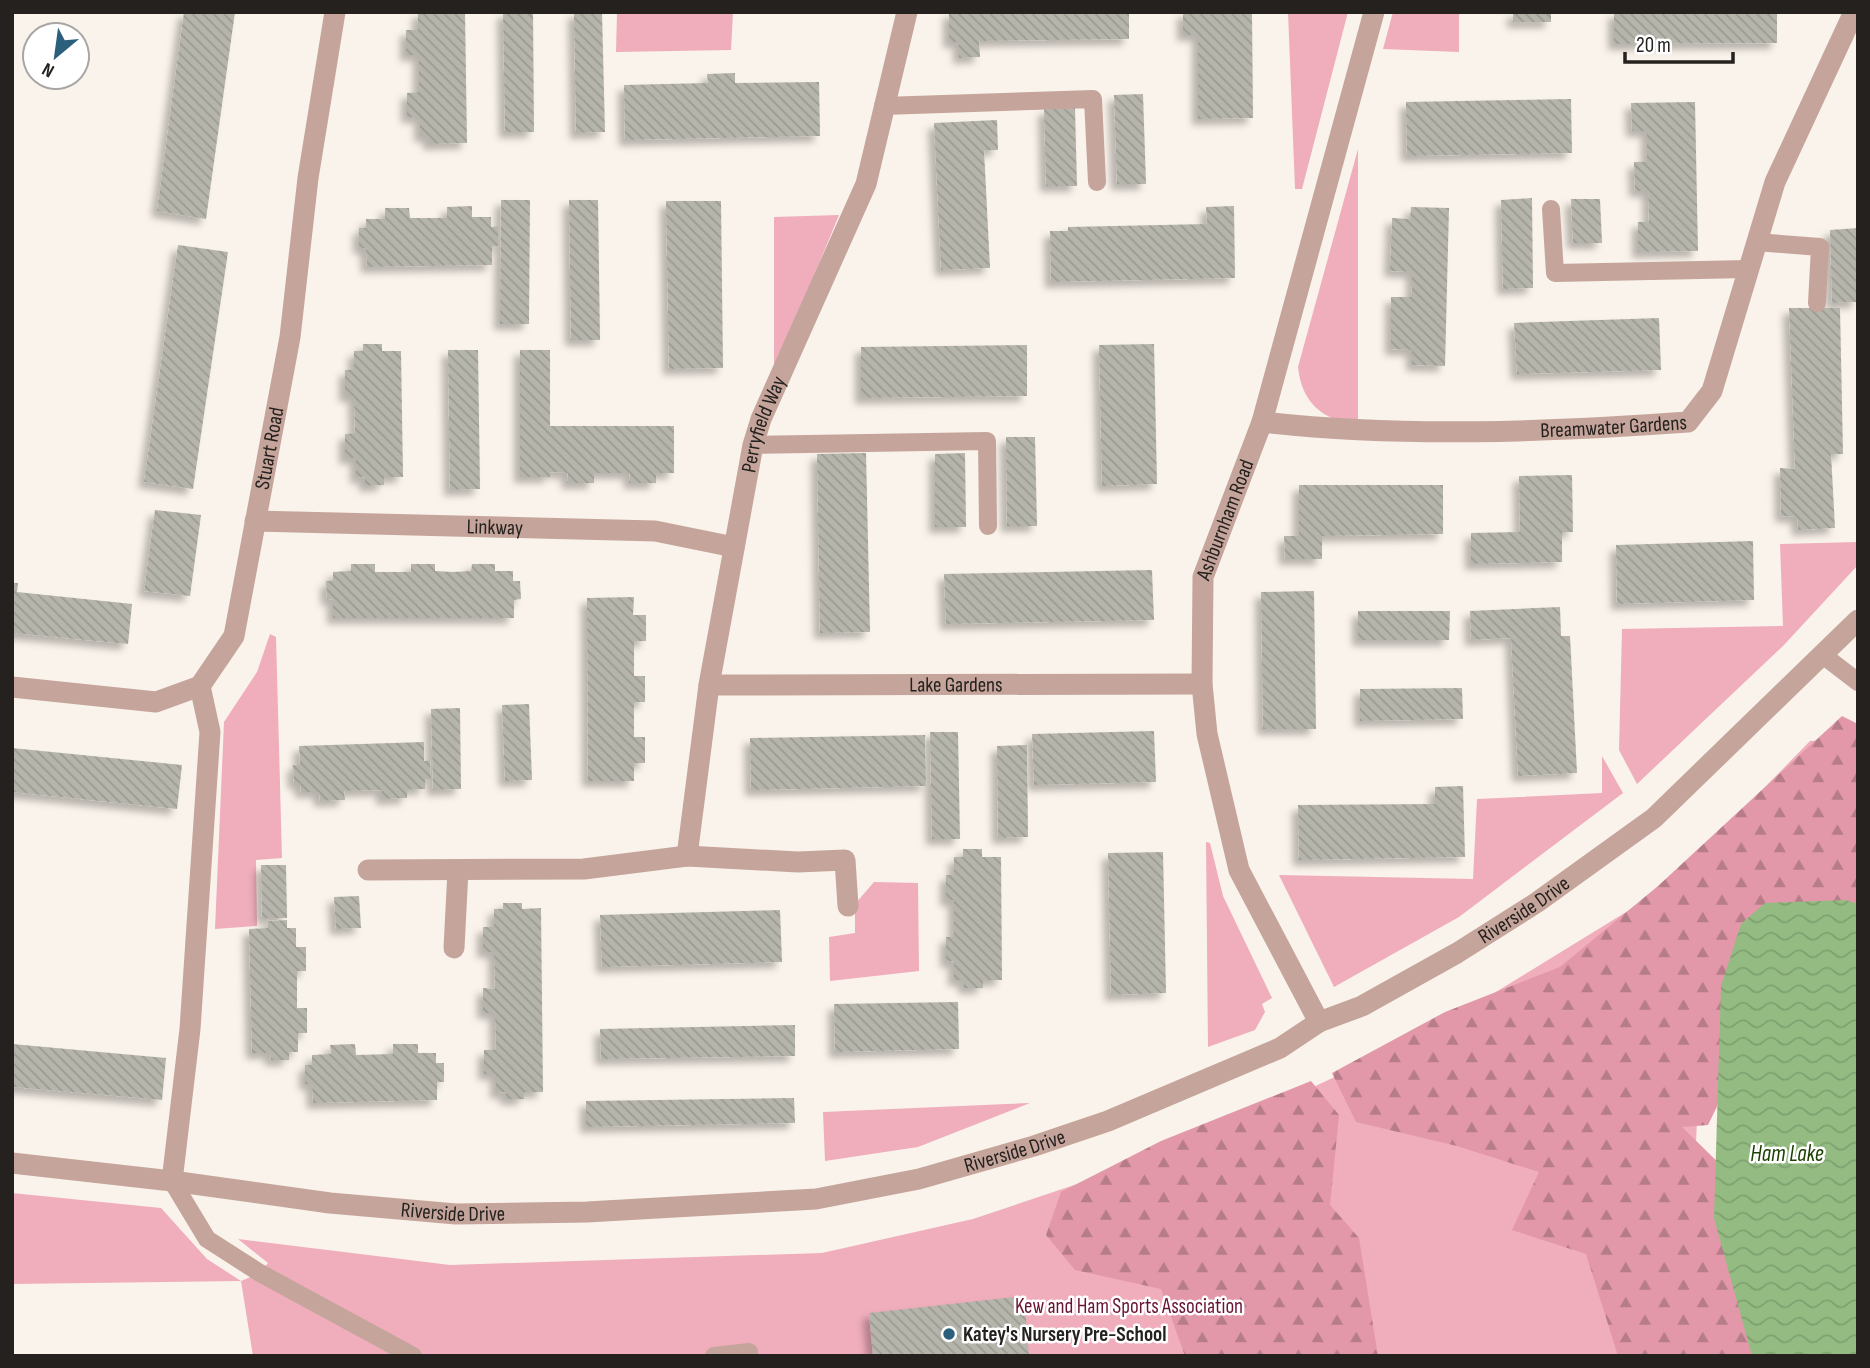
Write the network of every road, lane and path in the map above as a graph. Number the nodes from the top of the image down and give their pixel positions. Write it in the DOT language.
graph roads {
  1 [pos="335,12"];
  2 [pos="907,12"];
  3 [pos="1374,12"];
  4 [pos="1854,12"];
  5 [pos="883,106"];
  6 [pos="1097,182"];
  7 [pos="1551,209"];
  8 [pos="1756,242"];
  9 [pos="1748,269"];
  10 [pos="1817,303"];
  11 [pos="1262,422"];
  12 [pos="752,445"];
  13 [pos="255,521"];
  14 [pos="988,526"];
  15 [pos="734,547"];
  16 [pos="1858,620"];
  17 [pos="1824,656"];
  18 [pos="1858,682"];
  19 [pos="1202,684"];
  20 [pos="709,685"];
  21 [pos="200,686"];
  22 [pos="12,687"];
  23 [pos="687,856"];
  24 [pos="368,870"];
  25 [pos="458,870"];
  26 [pos="848,906"];
  27 [pos="454,948"];
  28 [pos="1320,1022"];
  29 [pos="12,1163"];
  30 [pos="172,1181"];
  31 [pos="749,1352"];
  32 [pos="413,1356"];
  33 [pos="714,1356"];
  1 -- 13 [label="street, Stuart Road"];
  2 -- 5 [label="street, Perryfield Way"];
  3 -- 11 [label="street, Ashburnham Road"];
  4 -- 8 [label="street, Breamwater Gardens"];
  5 -- 6 [label="lane"];
  5 -- 12 [label="street, Perryfield Way"];
  7 -- 9 [label="lane"];
  8 -- 9 [label="street, Breamwater Gardens"];
  8 -- 10 [label="lane"];
  9 -- 11 [label="street, Breamwater Gardens"];
  11 -- 19 [label="street, Ashburnham Road"];
  12 -- 14 [label="lane"];
  12 -- 15 [label="street, Perryfield Way"];
  13 -- 15 [label="street, Linkway"];
  13 -- 21 [label="street, Stuart Road"];
  15 -- 20 [label="street, Perryfield Way"];
  16 -- 17 [label="street, Riverside Drive"];
  17 -- 18 [label="lane"];
  17 -- 28 [label="street, Riverside Drive"];
  19 -- 20 [label="street, Lake Gardens"];
  19 -- 28 [label="street, Ashburnham Road"];
  20 -- 23 [label="street, Perryfield Way"];
  21 -- 22 [label="street"];
  21 -- 30 [label="street"];
  23 -- 25 [label="street"];
  23 -- 26 [label="street"];
  24 -- 25 [label="street"];
  25 -- 27 [label="street"];
  28 -- 30 [label="street, Riverside Drive"];
  29 -- 30 [label="street, Riverside Drive"];
  30 -- 32 [label="lane"];
  31 -- 33 [label="lane"];
}
